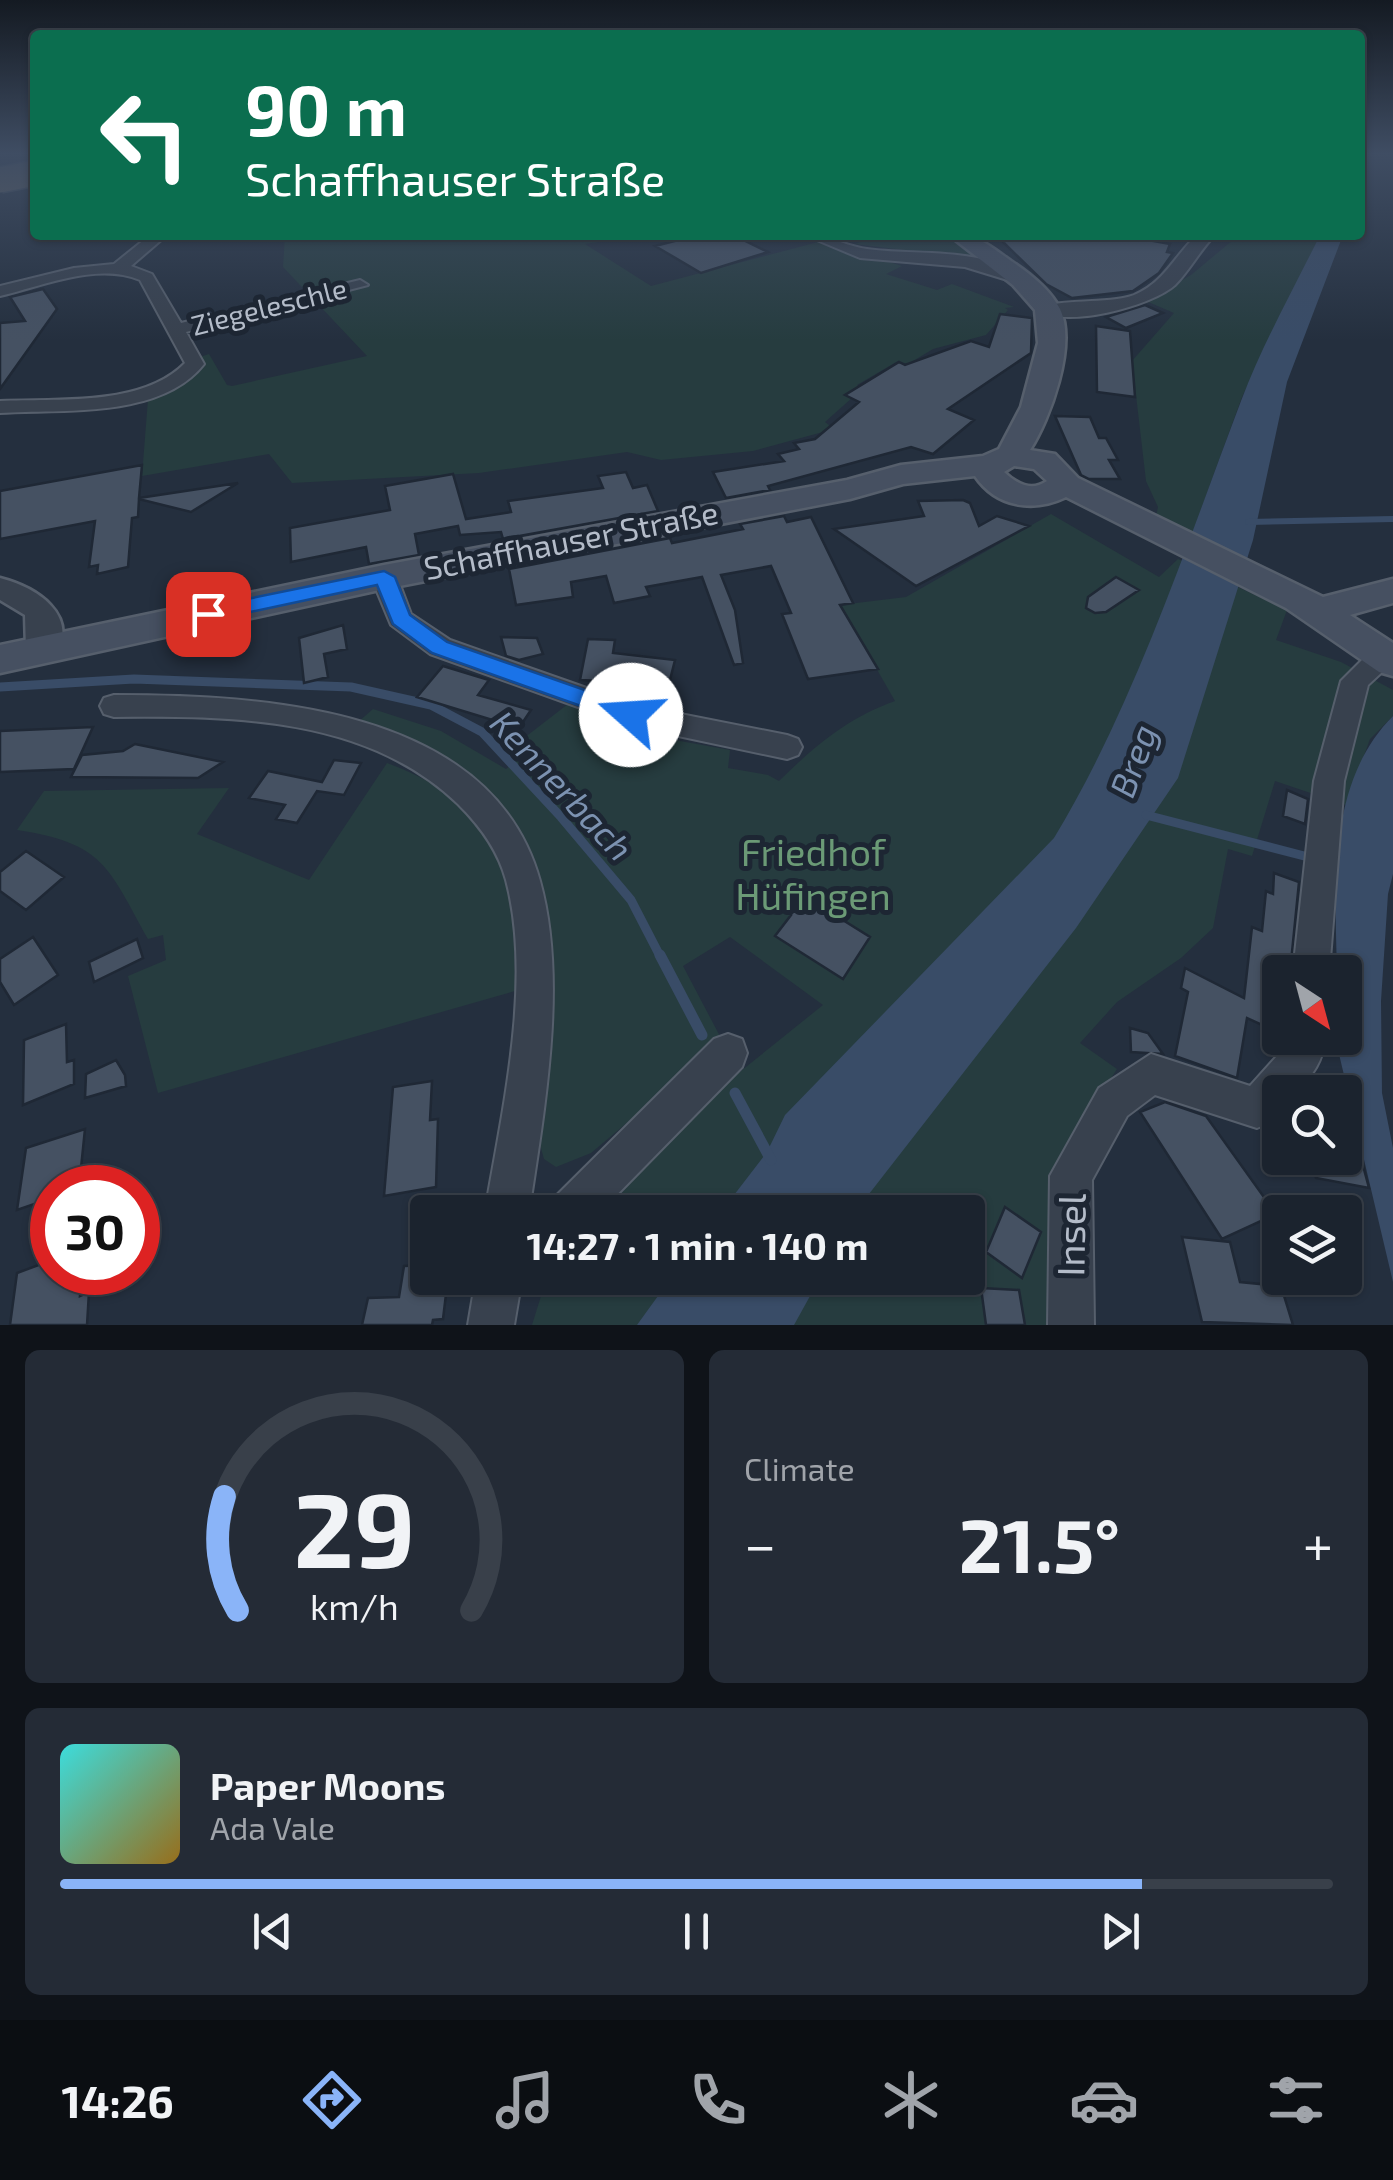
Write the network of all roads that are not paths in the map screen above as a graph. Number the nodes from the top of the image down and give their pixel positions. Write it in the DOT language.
graph roads {
  1 [pos="153,240"];
  2 [pos="826,240"];
  3 [pos="967,240"];
  4 [pos="1191,240"];
  5 [pos="119,268"];
  6 [pos="1014,276"];
  7 [pos="360,285"];
  8 [pos="0,291"];
  9 [pos="1048,310"];
  10 [pos="178,329"];
  11 [pos="0,407"];
  12 [pos="1035,415"];
  13 [pos="999,468"];
  14 [pos="1051,481"];
  15 [pos="384,577"];
  16 [pos="0,588"];
  17 [pos="1393,590"];
  18 [pos="1324,613"];
  19 [pos="1382,643"];
  20 [pos="42,649"];
  21 [pos="0,659"];
  22 [pos="114,706"];
  23 [pos="786,746"];
  24 [pos="1313,955"];
  25 [pos="728,1052"];
  26 [pos="1304,1055"];
  27 [pos="509,1195"];
  28 [pos="587,1195"];
  29 [pos="1071,1325"];
  1 -- 5 [label="street"];
  2 -- 6 [label="street"];
  3 -- 6 [label="main road"];
  4 -- 9 [label="street"];
  5 -- 8 [label="street"];
  5 -- 10 [label="street, Ziegeleschle"];
  6 -- 9 [label="main road"];
  7 -- 10 [label="street, Ziegeleschle"];
  9 -- 12 [label="main road"];
  10 -- 11 [label="street, Ziegeleschle"];
  12 -- 13 [label="main road"];
  12 -- 14 [label="main road"];
  13 -- 14 [label="main road, Schaffhauser Straße"];
  13 -- 15 [label="main road, Schaffhauser Straße"];
  14 -- 18 [label="main road"];
  15 -- 20 [label="main road, Schaffhauser Straße"];
  15 -- 23 [label="street"];
  16 -- 20 [label="street"];
  17 -- 18 [label="main road"];
  18 -- 19 [label="main road"];
  19 -- 24 [label="street"];
  20 -- 21 [label="main road, Schaffhauser Straße"];
  22 -- 27 [label="street"];
  25 -- 28 [label="street"];
  26 -- 29 [label="street, Insel"];
}
